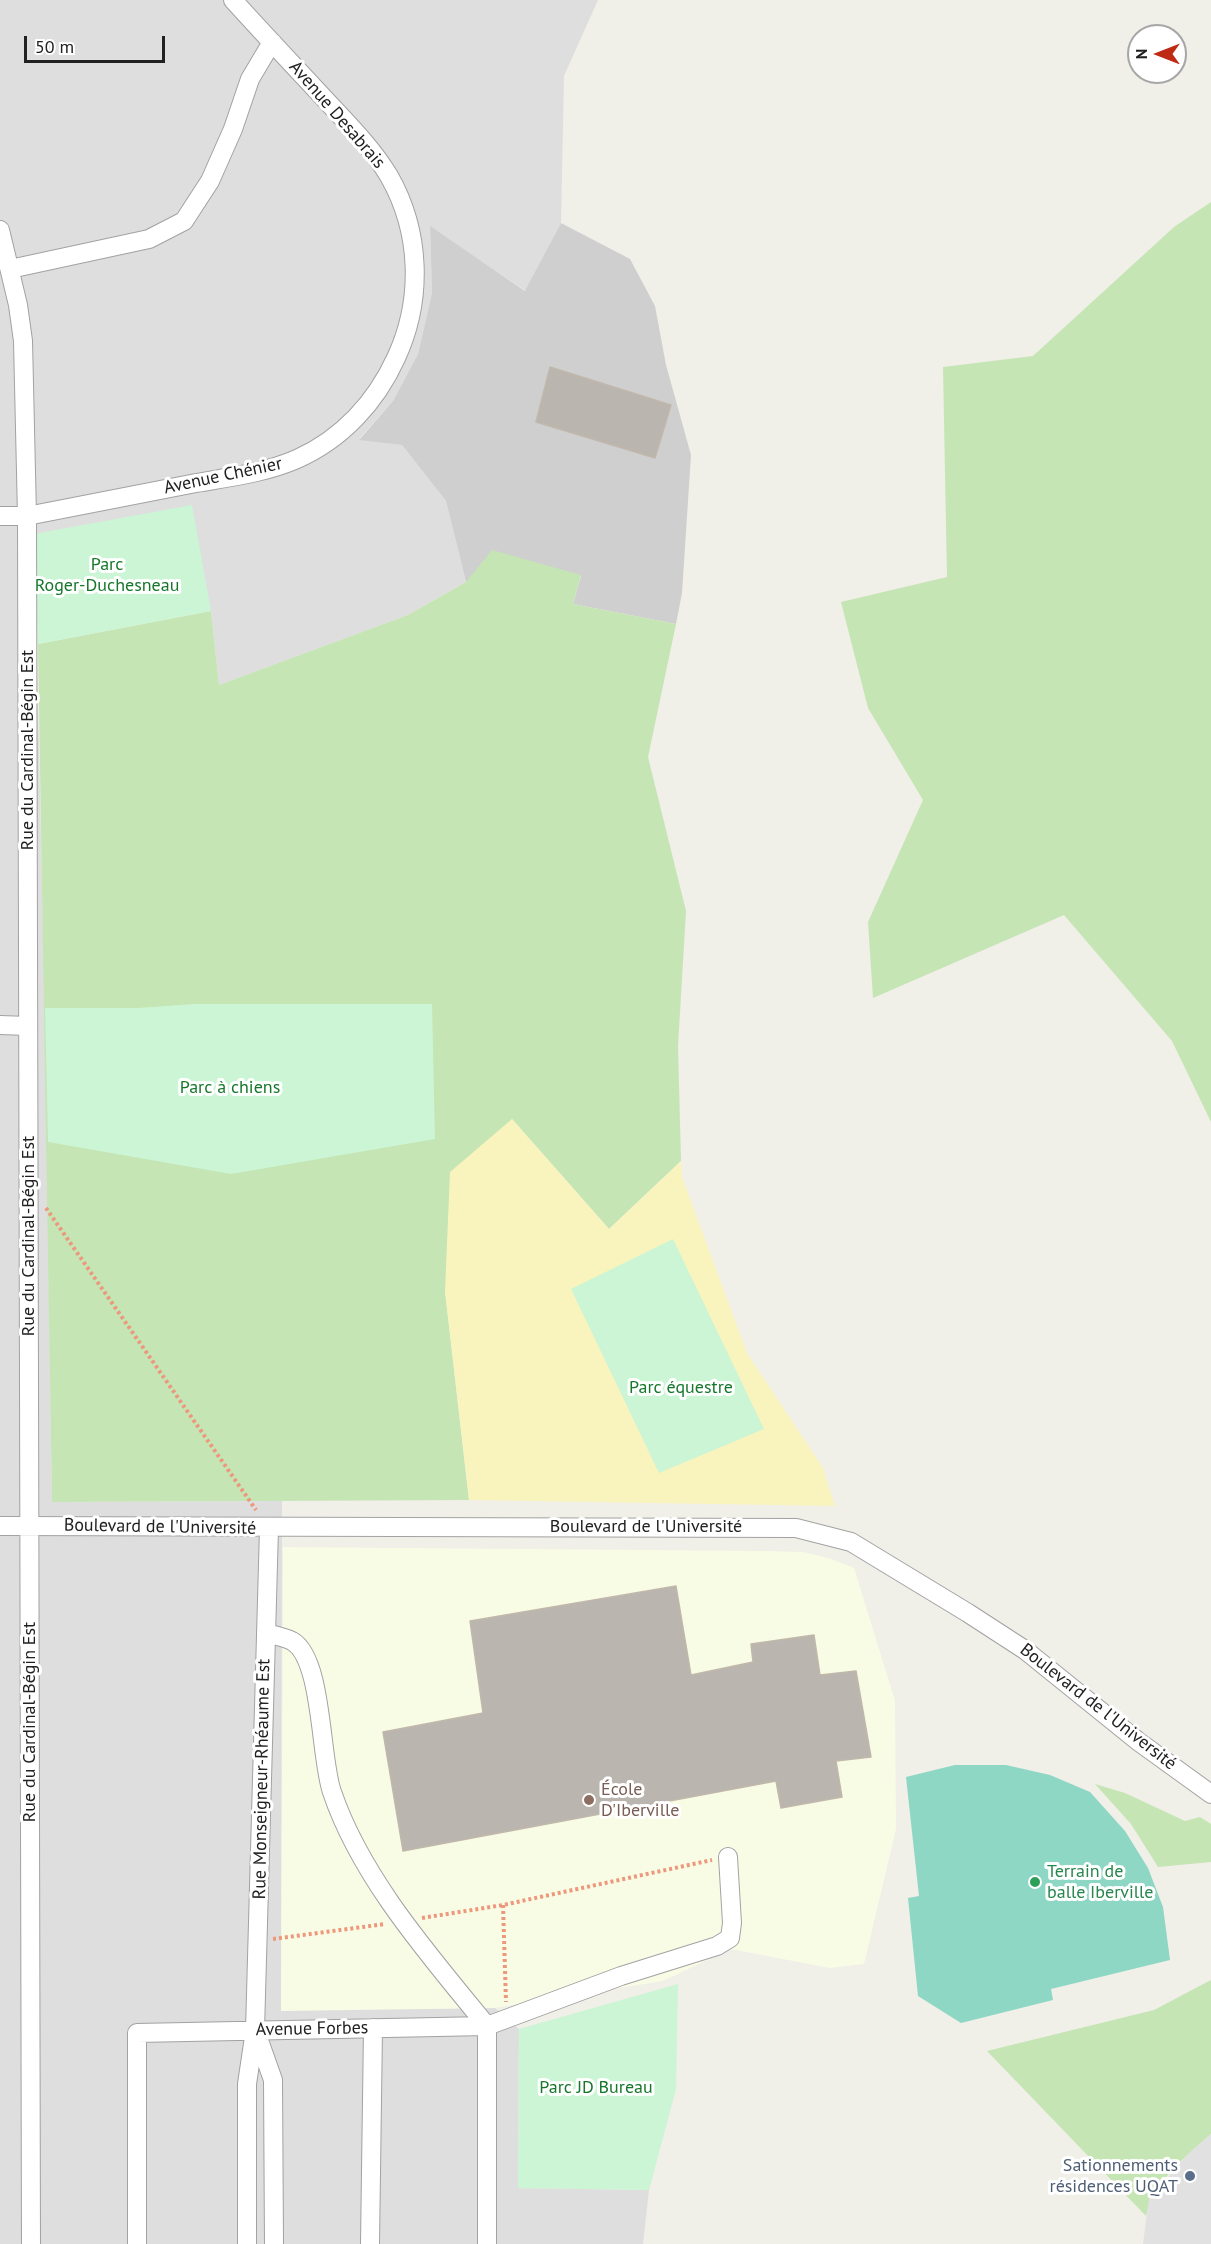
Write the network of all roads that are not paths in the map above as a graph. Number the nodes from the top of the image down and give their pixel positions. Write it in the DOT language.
graph roads {
  1 [pos="232,0"];
  2 [pos="272,42"];
  3 [pos="0,230"];
  4 [pos="10,269"];
  5 [pos="399,352"];
  6 [pos="0,516"];
  7 [pos="27,516"];
  8 [pos="0,1025"];
  9 [pos="28,1026"];
  10 [pos="0,1526"];
  11 [pos="30,1526"];
  12 [pos="269,1528"];
  13 [pos="266,1632"];
  14 [pos="1211,1794"];
  15 [pos="728,1857"];
  16 [pos="487,2025"];
  17 [pos="373,2028"];
  18 [pos="255,2030"];
  19 [pos="31,2244"];
  20 [pos="138,2244"];
  21 [pos="247,2244"];
  22 [pos="274,2244"];
  23 [pos="370,2244"];
  24 [pos="487,2244"];
  1 -- 2 [label="street, Avenue Desabrais"];
  2 -- 4 [label="street"];
  2 -- 5 [label="street, Avenue Desabrais"];
  3 -- 4 [label="street, Rue du Cardinal-Bégin Est"];
  4 -- 7 [label="street, Rue du Cardinal-Bégin Est"];
  5 -- 7 [label="street, Avenue Chénier"];
  6 -- 7 [label="street, Avenue Chénier"];
  7 -- 9 [label="street, Rue du Cardinal-Bégin Est"];
  8 -- 9 [label="street"];
  9 -- 11 [label="street, Rue du Cardinal-Bégin Est"];
  10 -- 11 [label="street, Boulevard de l'Université"];
  11 -- 12 [label="street, Boulevard de l'Université"];
  11 -- 19 [label="street, Rue du Cardinal-Bégin Est"];
  12 -- 13 [label="street, Rue Monseigneur-Rhéaume Est"];
  12 -- 14 [label="street, Boulevard de l'Université"];
  13 -- 16 [label="street"];
  13 -- 18 [label="street, Rue Monseigneur-Rhéaume Est"];
  15 -- 16 [label="street, Avenue Forbes"];
  16 -- 17 [label="street, Avenue Forbes"];
  16 -- 24 [label="street"];
  17 -- 18 [label="street, Avenue Forbes"];
  17 -- 23 [label="street"];
  18 -- 20 [label="street, Avenue Forbes"];
  18 -- 21 [label="street, Rue Monseigneur-Rhéaume Est"];
  18 -- 22 [label="street, Rue Monseigneur-Rhéaume Est"];
}
